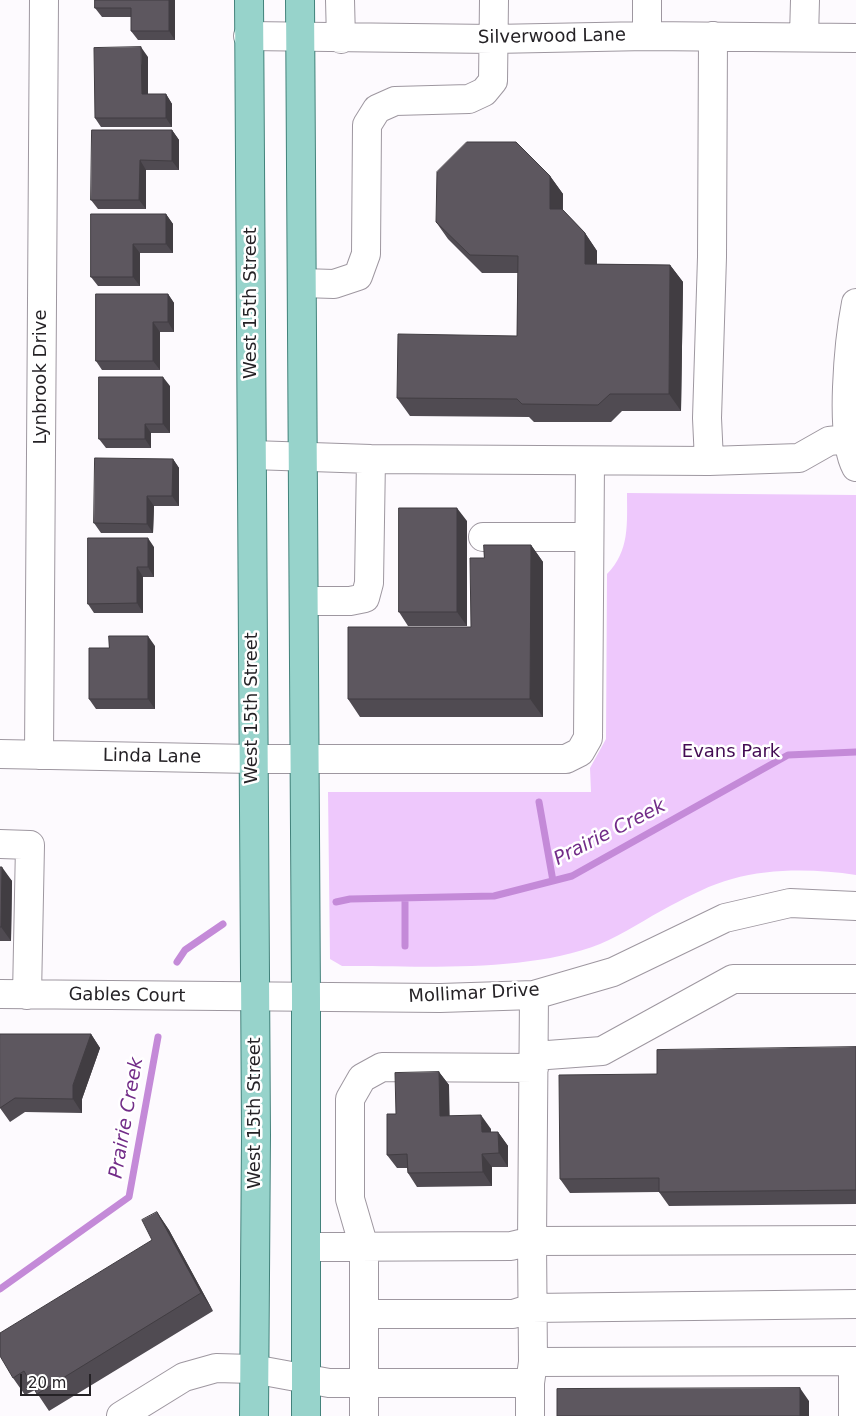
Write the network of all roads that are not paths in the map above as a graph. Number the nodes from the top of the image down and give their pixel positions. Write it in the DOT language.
graph roads {
  1 [pos="44,0"];
  2 [pos="248,0"];
  3 [pos="300,0"];
  4 [pos="340,0"];
  5 [pos="494,0"];
  6 [pos="648,0"];
  7 [pos="805,0"];
  8 [pos="248,36"];
  9 [pos="647,36"];
  10 [pos="713,36"];
  11 [pos="804,36"];
  12 [pos="300,37"];
  13 [pos="341,38"];
  14 [pos="856,38"];
  15 [pos="493,39"];
  16 [pos="302,283"];
  17 [pos="856,303"];
  18 [pos="847,440"];
  19 [pos="252,455"];
  20 [pos="302,458"];
  21 [pos="371,459"];
  22 [pos="709,461"];
  23 [pos="590,462"];
  24 [pos="856,467"];
  25 [pos="483,536"];
  26 [pos="589,537"];
  27 [pos="304,601"];
  28 [pos="0,754"];
  29 [pos="39,755"];
  30 [pos="252,759"];
  31 [pos="304,759"];
  32 [pos="0,844"];
  33 [pos="856,906"];
  34 [pos="856,979"];
  35 [pos="0,994"];
  36 [pos="27,995"];
  37 [pos="534,995"];
  38 [pos="255,997"];
  39 [pos="306,997"];
  40 [pos="534,1062"];
  41 [pos="856,1240"];
  42 [pos="532,1241"];
  43 [pos="306,1247"];
  44 [pos="364,1247"];
  45 [pos="856,1304"];
  46 [pos="532,1308"];
  47 [pos="364,1314"];
  48 [pos="854,1361"];
  49 [pos="253,1368"];
  50 [pos="532,1372"];
  51 [pos="306,1378"];
  52 [pos="365,1383"];
  53 [pos="121,1416"];
  54 [pos="254,1416"];
  55 [pos="306,1416"];
  56 [pos="364,1416"];
  57 [pos="530,1416"];
  58 [pos="853,1416"];
  1 -- 29 [label="street, Lynbrook Drive"];
  2 -- 8 [label="main road, West 15th Street"];
  3 -- 12 [label="main road"];
  4 -- 13 [label="street"];
  5 -- 15 [label="street"];
  6 -- 9 [label="street"];
  7 -- 11 [label="street"];
  8 -- 12 [label="street, Silverwood Lane"];
  8 -- 19 [label="main road, West 15th Street"];
  9 -- 10 [label="street, Silverwood Lane"];
  9 -- 15 [label="street, Silverwood Lane"];
  10 -- 11 [label="street, Silverwood Lane"];
  10 -- 22 [label="street"];
  11 -- 14 [label="street, Silverwood Lane"];
  12 -- 13 [label="street, Silverwood Lane"];
  12 -- 16 [label="main road"];
  13 -- 15 [label="street, Silverwood Lane"];
  15 -- 16 [label="street"];
  16 -- 20 [label="main road"];
  17 -- 18 [label="street"];
  18 -- 22 [label="street"];
  18 -- 24 [label="street"];
  19 -- 20 [label="street"];
  19 -- 30 [label="main road, West 15th Street"];
  20 -- 21 [label="street"];
  20 -- 27 [label="main road"];
  21 -- 23 [label="street"];
  21 -- 27 [label="street"];
  22 -- 23 [label="street"];
  23 -- 26 [label="street, Linda Lane"];
  25 -- 26 [label="street"];
  26 -- 31 [label="street, Linda Lane"];
  27 -- 31 [label="main road"];
  28 -- 29 [label="street, Linda Lane"];
  29 -- 30 [label="street, Linda Lane"];
  30 -- 31 [label="street, Linda Lane"];
  30 -- 38 [label="main road, West 15th Street"];
  31 -- 39 [label="main road"];
  32 -- 36 [label="street"];
  33 -- 37 [label="street, Mollimar Drive"];
  34 -- 40 [label="street"];
  35 -- 36 [label="street, Gables Court"];
  36 -- 38 [label="street, Gables Court"];
  37 -- 39 [label="street, Mollimar Drive"];
  37 -- 40 [label="street"];
  38 -- 39 [label="street, Mollimar Drive"];
  38 -- 49 [label="main road, West 15th Street"];
  39 -- 43 [label="main road"];
  40 -- 42 [label="street"];
  40 -- 44 [label="street"];
  41 -- 42 [label="street"];
  42 -- 44 [label="street"];
  42 -- 46 [label="street"];
  43 -- 44 [label="street"];
  43 -- 51 [label="main road"];
  44 -- 47 [label="street"];
  45 -- 46 [label="street"];
  46 -- 47 [label="street"];
  46 -- 50 [label="street"];
  47 -- 52 [label="street"];
  48 -- 50 [label="street"];
  48 -- 58 [label="street"];
  49 -- 51 [label="street"];
  49 -- 53 [label="street"];
  49 -- 54 [label="main road, West 15th Street"];
  50 -- 52 [label="street"];
  50 -- 57 [label="street"];
  51 -- 52 [label="street"];
  51 -- 55 [label="main road"];
  52 -- 56 [label="street"];
}
